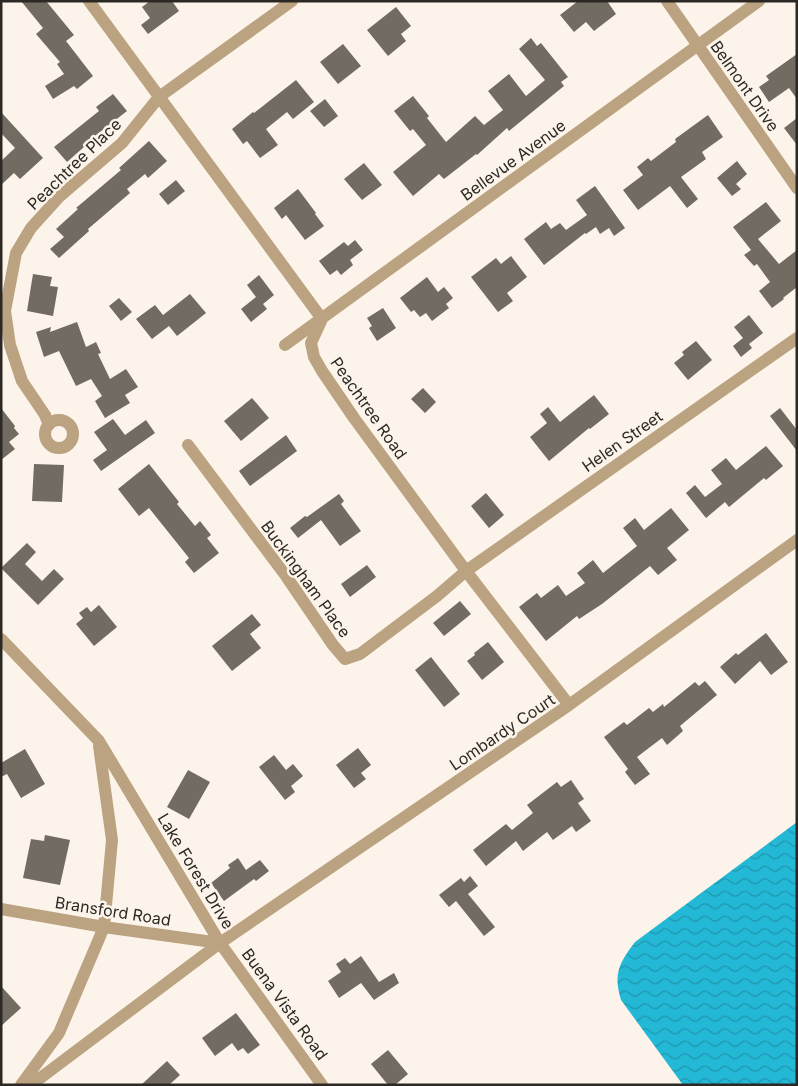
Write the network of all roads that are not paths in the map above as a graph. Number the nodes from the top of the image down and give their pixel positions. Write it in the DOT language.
graph roads {
  1 [pos="89,1"];
  2 [pos="292,1"];
  3 [pos="668,1"];
  4 [pos="759,1"];
  5 [pos="698,46"];
  6 [pos="159,97"];
  7 [pos="797,188"];
  8 [pos="322,319"];
  9 [pos="797,338"];
  10 [pos="285,345"];
  11 [pos="49,425"];
  12 [pos="188,445"];
  13 [pos="797,540"];
  14 [pos="466,570"];
  15 [pos="1,639"];
  16 [pos="569,705"];
  17 [pos="99,741"];
  18 [pos="1,909"];
  19 [pos="104,927"];
  20 [pos="220,943"];
  21 [pos="21,1085"];
  22 [pos="31,1085"];
  23 [pos="322,1085"];
  1 -- 6 [label="street"];
  2 -- 6 [label="street, Peachtree Place"];
  3 -- 5 [label="street, Belmont Drive"];
  4 -- 5 [label="street, Bellevue Avenue"];
  5 -- 7 [label="street, Belmont Drive"];
  5 -- 8 [label="street, Bellevue Avenue"];
  6 -- 8 [label="street"];
  6 -- 11 [label="street, Peachtree Place"];
  8 -- 10 [label="street, Bellevue Avenue"];
  8 -- 14 [label="street, Peachtree Road"];
  9 -- 14 [label="street, Helen Street"];
  12 -- 14 [label="street, Buckingham Place"];
  13 -- 16 [label="street, Lombardy Court"];
  14 -- 16 [label="street, Peachtree Road"];
  15 -- 17 [label="street, Lake Forest Drive"];
  16 -- 20 [label="street, Lombardy Court"];
  17 -- 19 [label="street"];
  17 -- 20 [label="street, Lake Forest Drive"];
  18 -- 19 [label="street, Bransford Road"];
  19 -- 20 [label="street, Bransford Road"];
  19 -- 21 [label="street"];
  20 -- 22 [label="street, Lake Forest Drive"];
  20 -- 23 [label="street, Buena Vista Road"];
}
